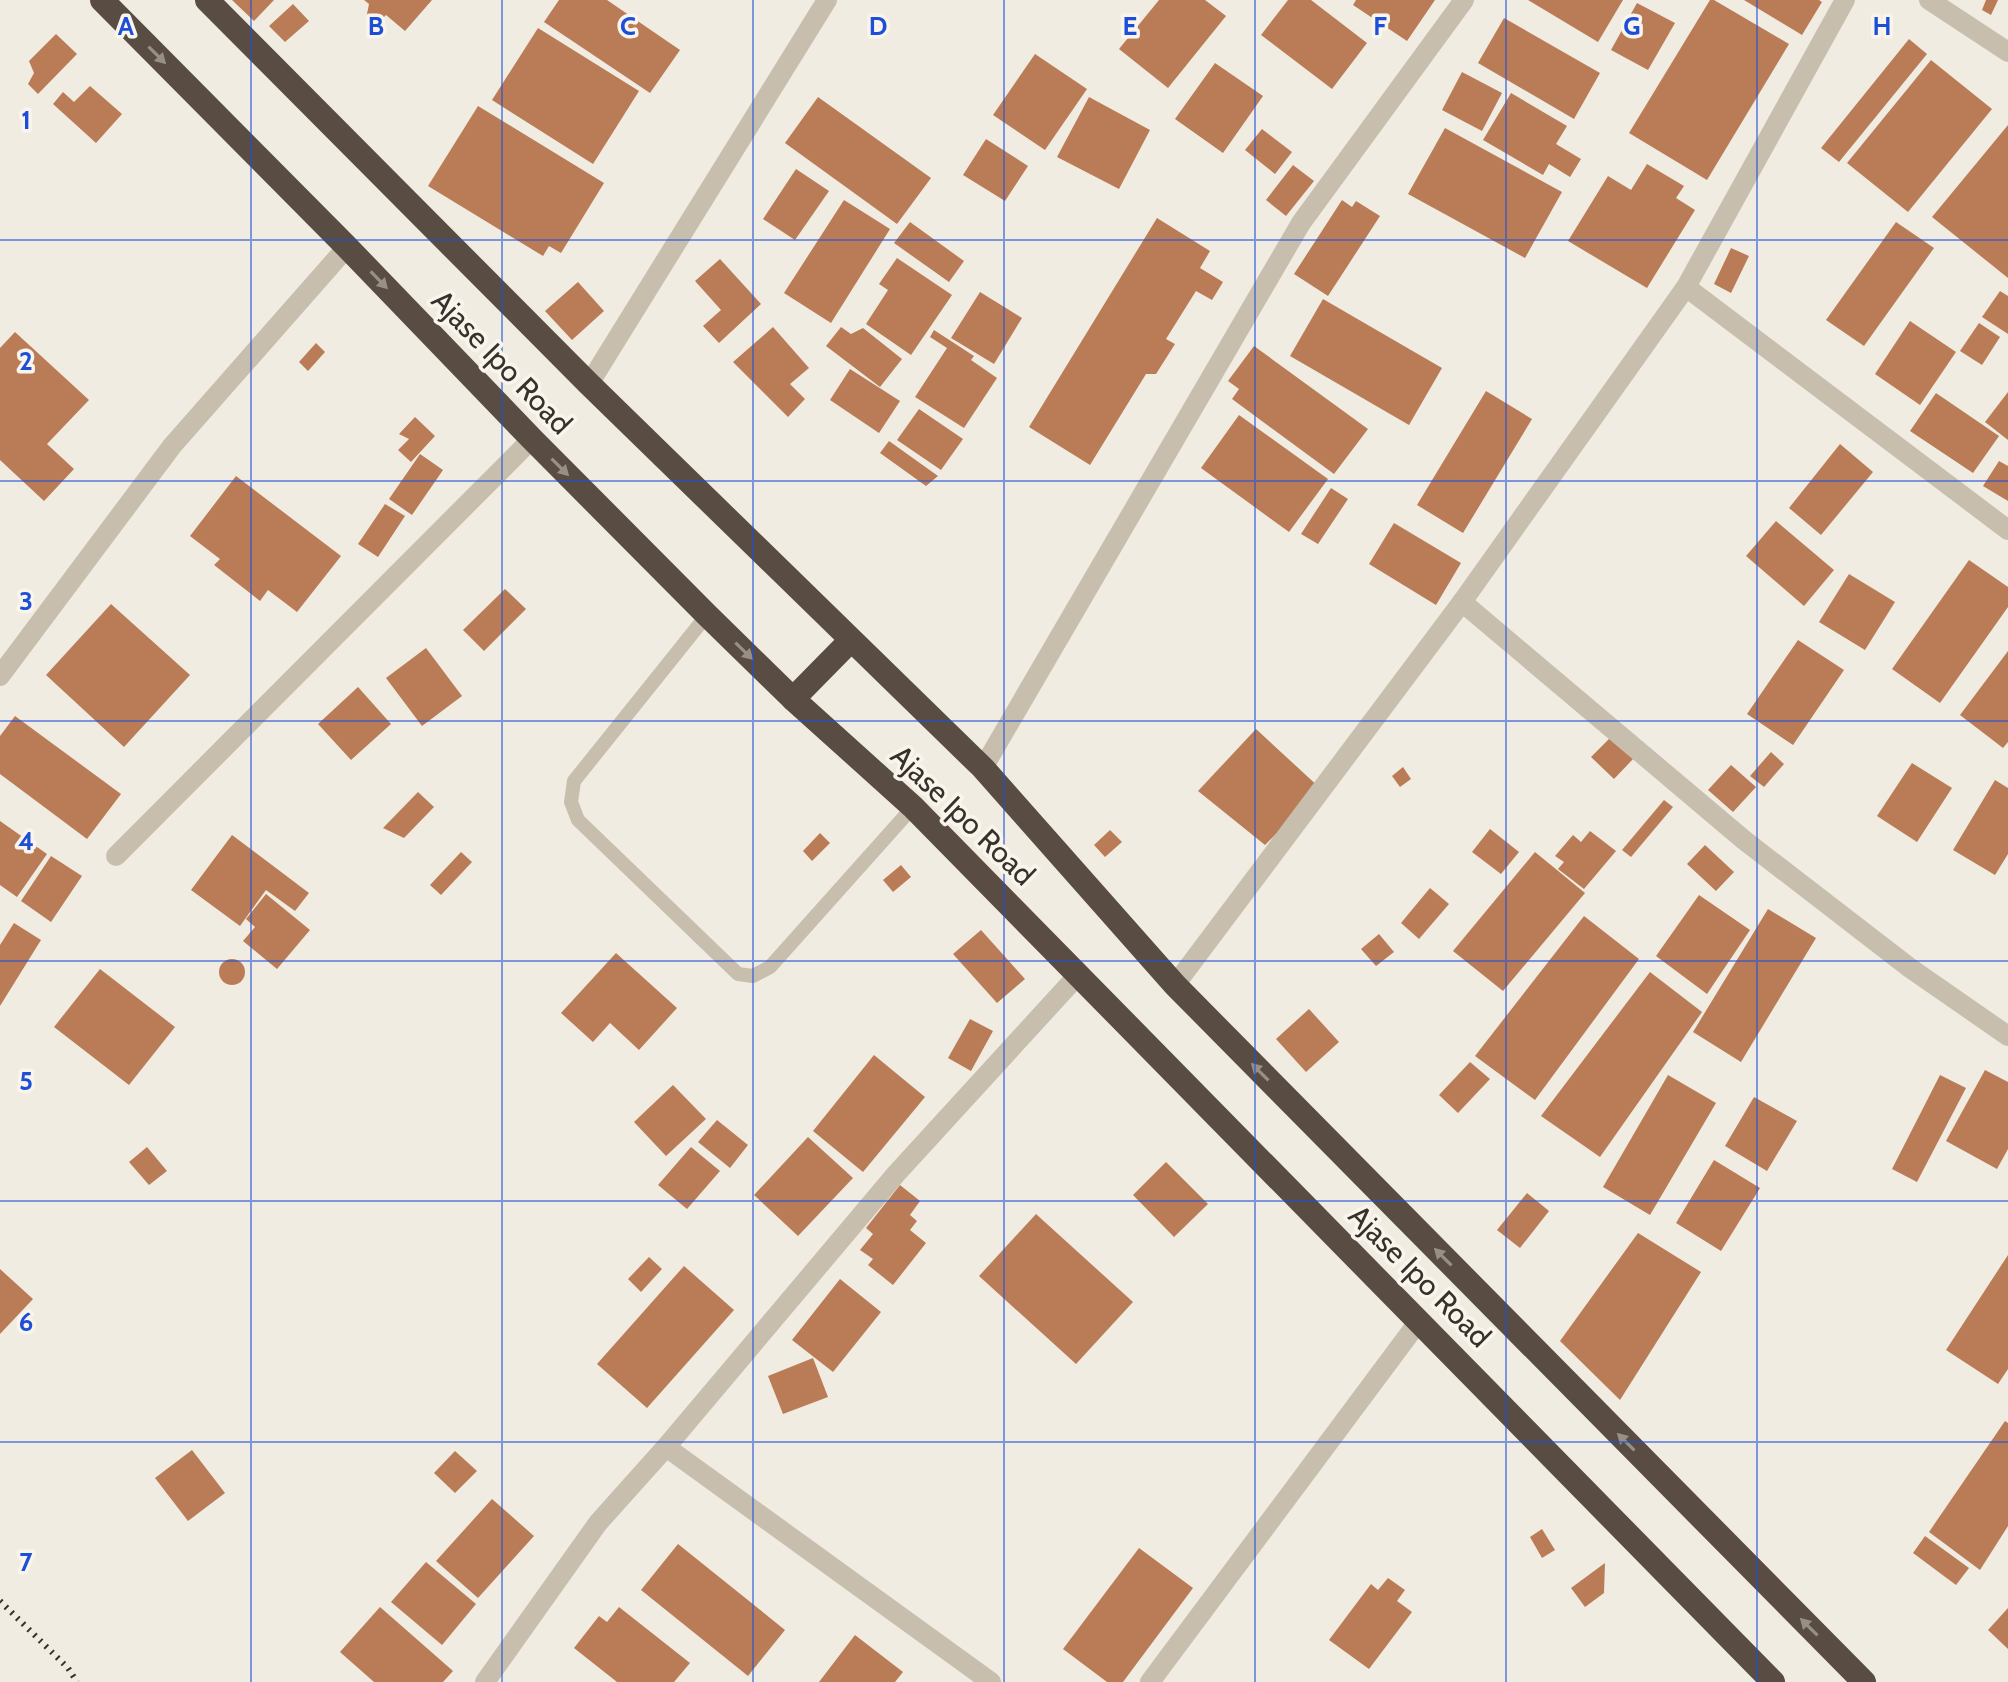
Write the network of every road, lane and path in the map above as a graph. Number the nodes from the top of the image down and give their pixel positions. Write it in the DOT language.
graph roads {
  1 [pos="102,0"];
  2 [pos="207,0"];
  3 [pos="827,0"];
  4 [pos="1464,0"];
  5 [pos="1845,0"];
  6 [pos="1929,0"];
  7 [pos="2008,52"];
  8 [pos="347,247"];
  9 [pos="1686,287"];
  10 [pos="589,384"];
  11 [pos="532,439"];
  12 [pos="2008,530"];
  13 [pos="1462,602"];
  14 [pos="707,615"];
  15 [pos="851,640"];
  16 [pos="0,676"];
  17 [pos="793,699"];
  18 [pos="983,768"];
  19 [pos="913,807"];
  20 [pos="116,856"];
  21 [pos="1078,975"];
  22 [pos="1175,985"];
  23 [pos="2008,1036"];
  24 [pos="1419,1321"];
  25 [pos="666,1447"];
  26 [pos="485,1682"];
  27 [pos="991,1682"];
  28 [pos="1150,1682"];
  29 [pos="1773,1682"];
  30 [pos="1864,1682"];
  1 -- 8 [label="highway, Ajase Ipo Road, one-way"];
  2 -- 10 [label="highway, Ajase Ipo Road"];
  3 -- 10 [label="street"];
  4 -- 18 [label="street"];
  5 -- 9 [label="street"];
  6 -- 7 [label="street"];
  8 -- 11 [label="highway, Ajase Ipo Road, one-way"];
  8 -- 16 [label="street"];
  9 -- 12 [label="street"];
  9 -- 13 [label="street"];
  10 -- 15 [label="highway, Ajase Ipo Road"];
  11 -- 14 [label="highway, Ajase Ipo Road, one-way"];
  11 -- 20 [label="street"];
  13 -- 22 [label="street"];
  13 -- 23 [label="street"];
  14 -- 17 [label="highway, Ajase Ipo Road, one-way"];
  14 -- 19 [label="lane"];
  15 -- 17 [label="highway"];
  15 -- 18 [label="highway, Ajase Ipo Road"];
  17 -- 19 [label="highway, Ajase Ipo Road"];
  18 -- 22 [label="highway, Ajase Ipo Road"];
  19 -- 21 [label="highway, Ajase Ipo Road"];
  21 -- 24 [label="highway, Ajase Ipo Road"];
  21 -- 25 [label="street"];
  30 -- 22 [label="highway, Ajase Ipo Road, one-way"];
  24 -- 28 [label="street"];
  24 -- 29 [label="highway, Ajase Ipo Road"];
  25 -- 26 [label="street"];
  25 -- 27 [label="street"];
}
